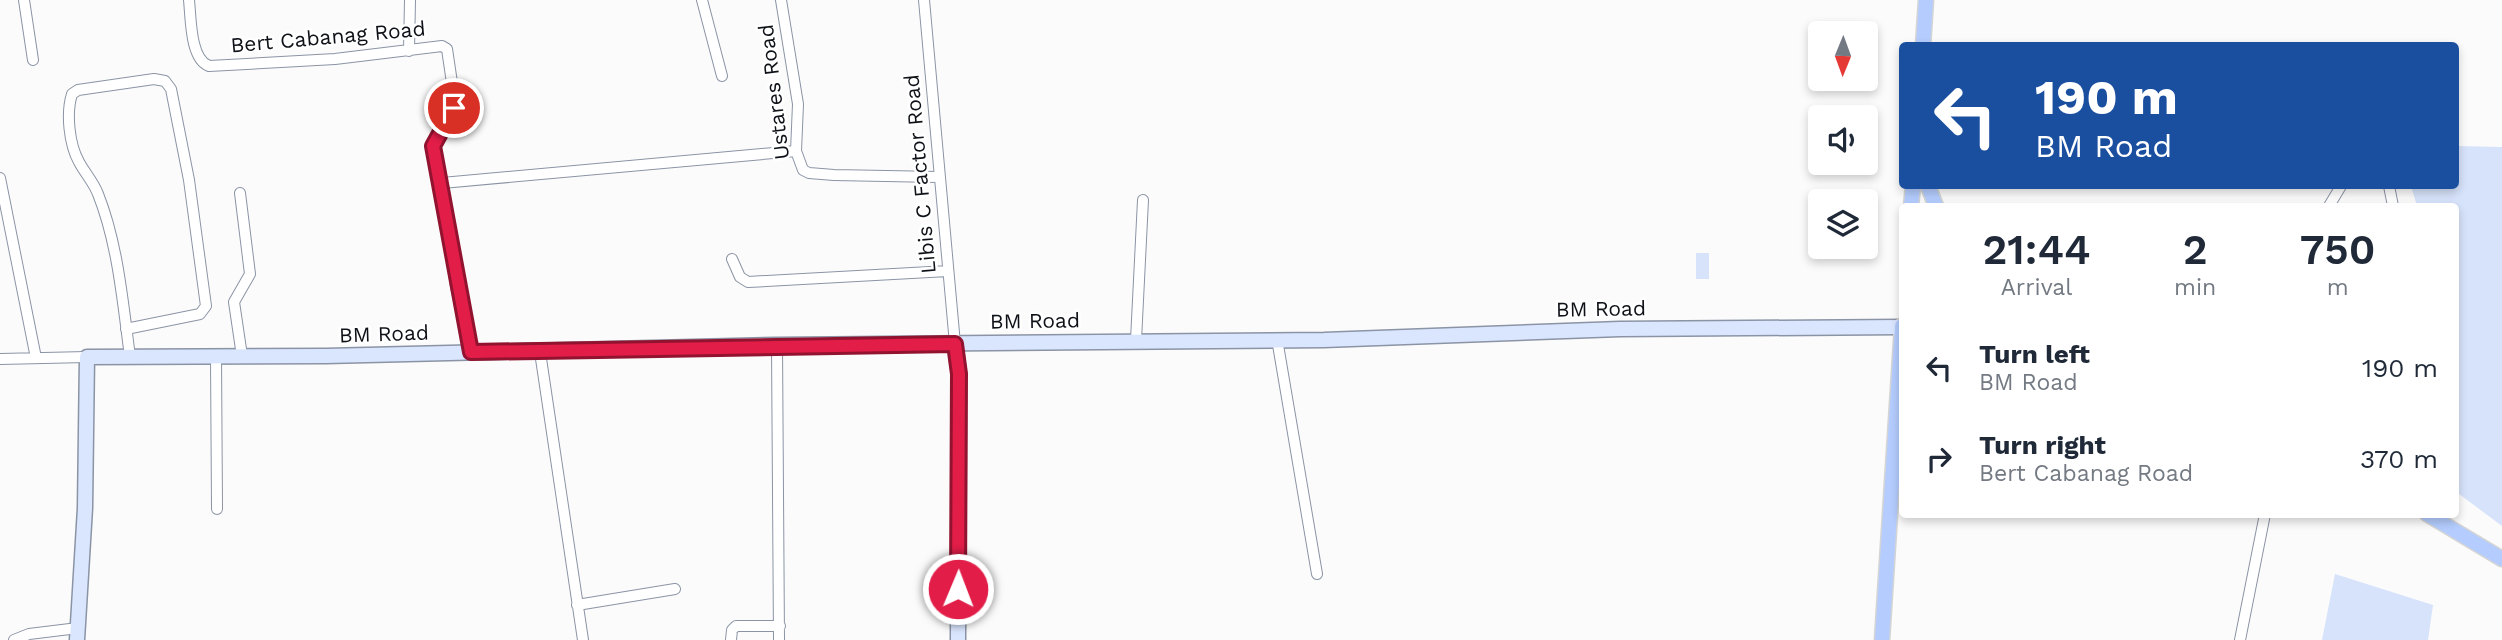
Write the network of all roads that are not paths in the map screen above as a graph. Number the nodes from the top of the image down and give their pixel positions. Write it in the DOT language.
graph roads {
  1 [pos="24,0"];
  2 [pos="189,0"];
  3 [pos="410,0"];
  4 [pos="702,0"];
  5 [pos="781,0"];
  6 [pos="924,0"];
  7 [pos="1926,0"];
  8 [pos="1923,42"];
  9 [pos="409,51"];
  10 [pos="33,60"];
  11 [pos="722,76"];
  12 [pos="796,151"];
  13 [pos="938,177"];
  14 [pos="0,178"];
  15 [pos="442,183"];
  16 [pos="240,193"];
  17 [pos="1143,200"];
  18 [pos="732,258"];
  19 [pos="948,271"];
  20 [pos="1899,327"];
  21 [pos="126,329"];
  22 [pos="1136,340"];
  23 [pos="1277,340"];
  24 [pos="955,344"];
  25 [pos="777,345"];
  26 [pos="471,352"];
  27 [pos="540,352"];
  28 [pos="242,356"];
  29 [pos="87,357"];
  30 [pos="130,357"];
  31 [pos="216,357"];
  32 [pos="36,358"];
  33 [pos="0,359"];
  34 [pos="1899,374"];
  35 [pos="217,509"];
  36 [pos="2263,518"];
  37 [pos="2434,518"];
  38 [pos="2502,559"];
  39 [pos="1317,574"];
  40 [pos="675,589"];
  41 [pos="577,605"];
  42 [pos="780,625"];
  43 [pos="78,634"];
  44 [pos="14,640"];
  45 [pos="583,640"];
  46 [pos="731,640"];
  47 [pos="779,640"];
  48 [pos="958,640"];
  49 [pos="1882,640"];
  50 [pos="2240,640"];
  1 -- 10 [label="street"];
  2 -- 9 [label="street, Bert Cabanag Road"];
  3 -- 9 [label="street"];
  4 -- 11 [label="street"];
  5 -- 12 [label="street, Ustares Road"];
  6 -- 13 [label="street, Libis C Factor Road"];
  7 -- 8 [label="main road"];
  9 -- 15 [label="street, Bert Cabanag Road"];
  12 -- 13 [label="street, Ustares Road"];
  12 -- 15 [label="street"];
  13 -- 19 [label="street, Libis C Factor Road"];
  14 -- 32 [label="street"];
  15 -- 26 [label="street, Bert Cabanag Road"];
  16 -- 28 [label="street"];
  17 -- 22 [label="street"];
  18 -- 19 [label="street"];
  19 -- 24 [label="street, Libis C Factor Road"];
  20 -- 23 [label="street, BM Road"];
  21 -- 21 [label="street"];
  21 -- 30 [label="street"];
  22 -- 23 [label="street, BM Road"];
  22 -- 24 [label="street, BM Road"];
  23 -- 39 [label="street"];
  24 -- 25 [label="street, BM Road"];
  24 -- 48 [label="street"];
  25 -- 27 [label="street, BM Road"];
  25 -- 42 [label="street"];
  26 -- 27 [label="street, BM Road"];
  26 -- 28 [label="street, BM Road"];
  27 -- 41 [label="street"];
  28 -- 31 [label="street, BM Road"];
  29 -- 30 [label="street, BM Road"];
  29 -- 32 [label="street, BM Road"];
  29 -- 43 [label="street"];
  30 -- 31 [label="street, BM Road"];
  31 -- 35 [label="street"];
  32 -- 33 [label="street, BM Road"];
  34 -- 49 [label="main road"];
  36 -- 50 [label="street"];
  37 -- 38 [label="main road"];
  40 -- 41 [label="street"];
  41 -- 45 [label="street"];
  42 -- 46 [label="street"];
  42 -- 47 [label="street"];
  43 -- 44 [label="street"];
}
